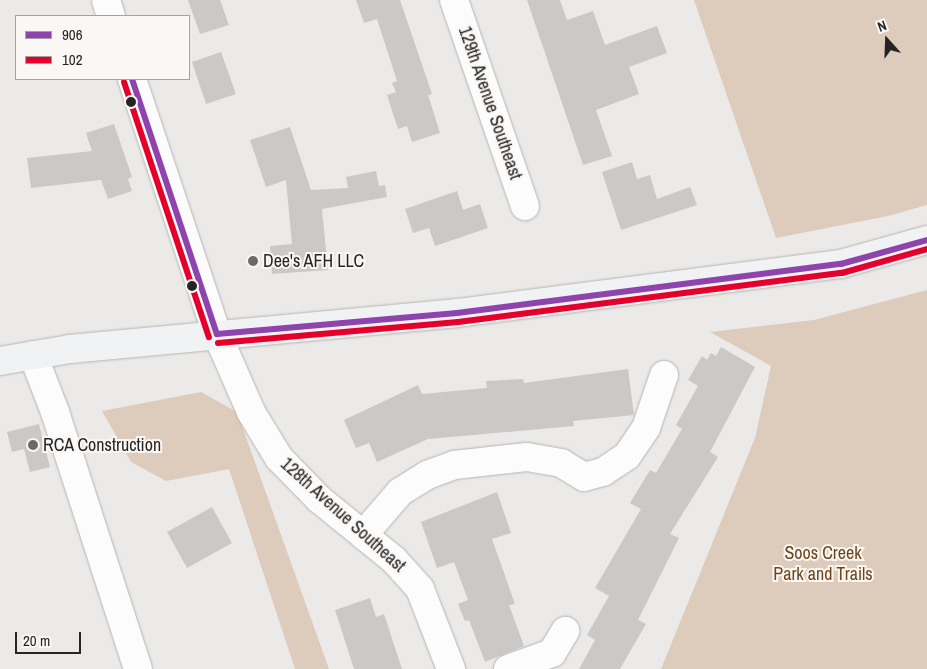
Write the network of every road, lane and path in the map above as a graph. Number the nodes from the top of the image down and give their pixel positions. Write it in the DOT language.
graph roads {
  1 [pos="106,0"];
  2 [pos="454,0"];
  3 [pos="111,15"];
  4 [pos="132,80"];
  5 [pos="525,206"];
  6 [pos="927,240"];
  7 [pos="217,334"];
  8 [pos="33,356"];
  9 [pos="0,361"];
  10 [pos="664,375"];
  11 [pos="363,535"];
  12 [pos="565,631"];
  13 [pos="138,669"];
  14 [pos="451,669"];
  15 [pos="508,669"];
  1 -- 3 [label="street"];
  2 -- 5 [label="street, 129th Avenue Southeast"];
  4 -- 7 [label="street, 128th Avenue Southeast"];
  6 -- 7 [label="main road"];
  7 -- 8 [label="main road"];
  7 -- 11 [label="street, 128th Avenue Southeast"];
  8 -- 9 [label="main road"];
  8 -- 13 [label="street"];
  10 -- 11 [label="street"];
  11 -- 14 [label="street, 128th Avenue Southeast"];
  12 -- 15 [label="street"];
}
